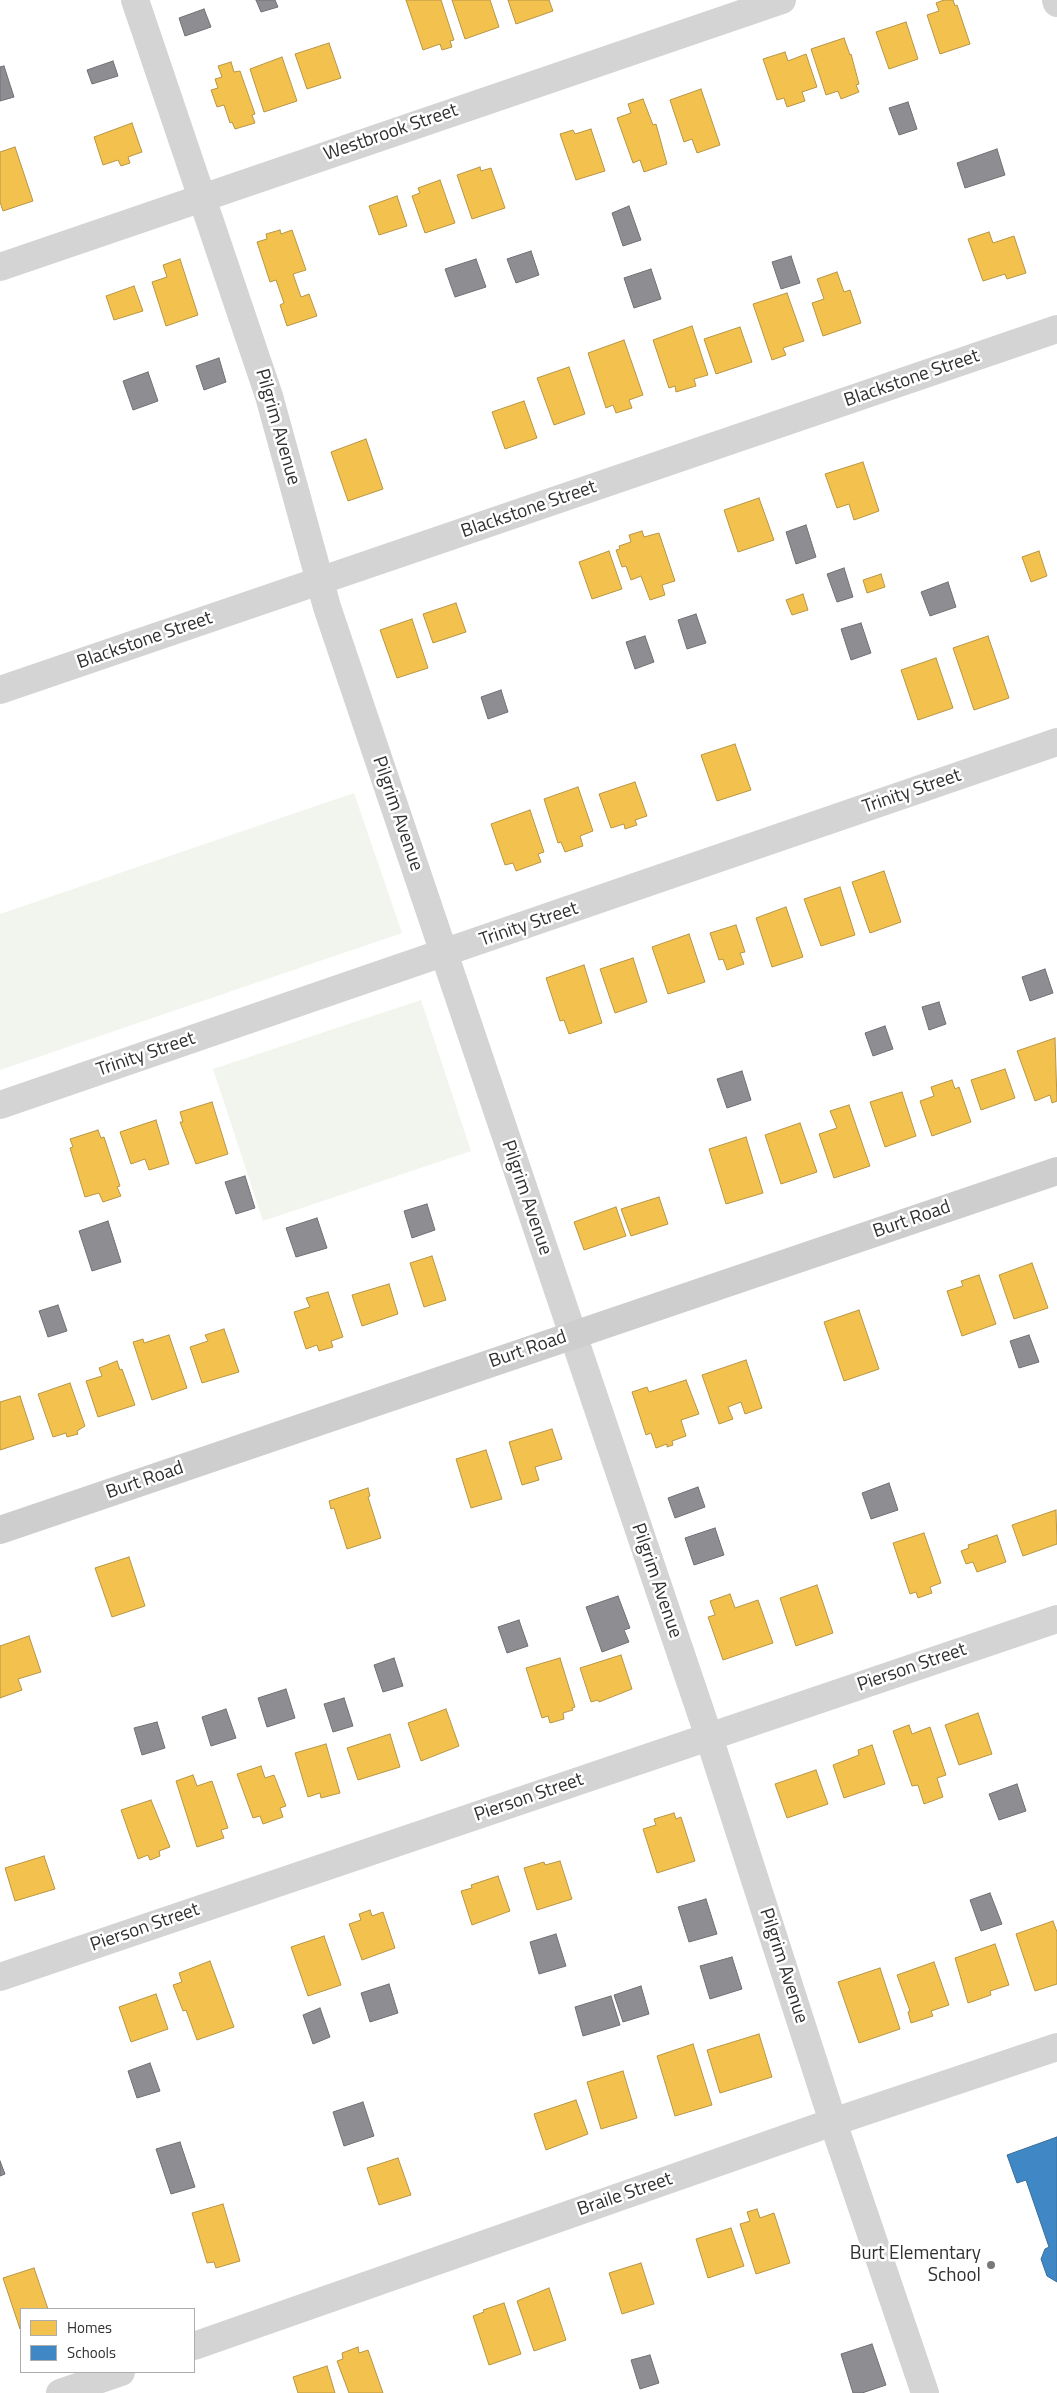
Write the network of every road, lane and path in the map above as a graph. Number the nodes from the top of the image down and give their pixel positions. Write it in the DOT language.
graph roads {
  1 [pos="135,0"];
  2 [pos="782,0"];
  3 [pos="201,198"];
  4 [pos="0,267"];
  5 [pos="1057,329"];
  6 [pos="321,581"];
  7 [pos="0,690"];
  8 [pos="1057,742"];
  9 [pos="444,954"];
  10 [pos="0,1105"];
  11 [pos="1057,1170"];
  12 [pos="572,1335"];
  13 [pos="0,1530"];
  14 [pos="1057,1619"];
  15 [pos="709,1737"];
  16 [pos="0,1977"];
  17 [pos="1057,2047"];
  18 [pos="833,2122"];
  19 [pos="195,2346"];
  20 [pos="118,2373"];
  21 [pos="60,2393"];
  22 [pos="925,2393"];
  1 -- 3 [label="street, Pilgrim Avenue"];
  2 -- 3 [label="street, Westbrook Street"];
  3 -- 4 [label="street, Westbrook Street"];
  3 -- 6 [label="street, Pilgrim Avenue"];
  5 -- 6 [label="street, Blackstone Street"];
  6 -- 7 [label="street, Blackstone Street"];
  6 -- 9 [label="street, Pilgrim Avenue"];
  8 -- 9 [label="street, Trinity Street"];
  9 -- 10 [label="street, Trinity Street"];
  9 -- 12 [label="street, Pilgrim Avenue"];
  11 -- 12 [label="street, Burt Road"];
  12 -- 13 [label="street, Burt Road"];
  12 -- 15 [label="street, Pilgrim Avenue"];
  14 -- 15 [label="street, Pierson Street"];
  15 -- 16 [label="street, Pierson Street"];
  15 -- 18 [label="street, Pilgrim Avenue"];
  17 -- 18 [label="street, Braile Street"];
  18 -- 19 [label="street, Braile Street"];
  18 -- 22 [label="street, Pilgrim Avenue"];
  20 -- 21 [label="street"];
}
